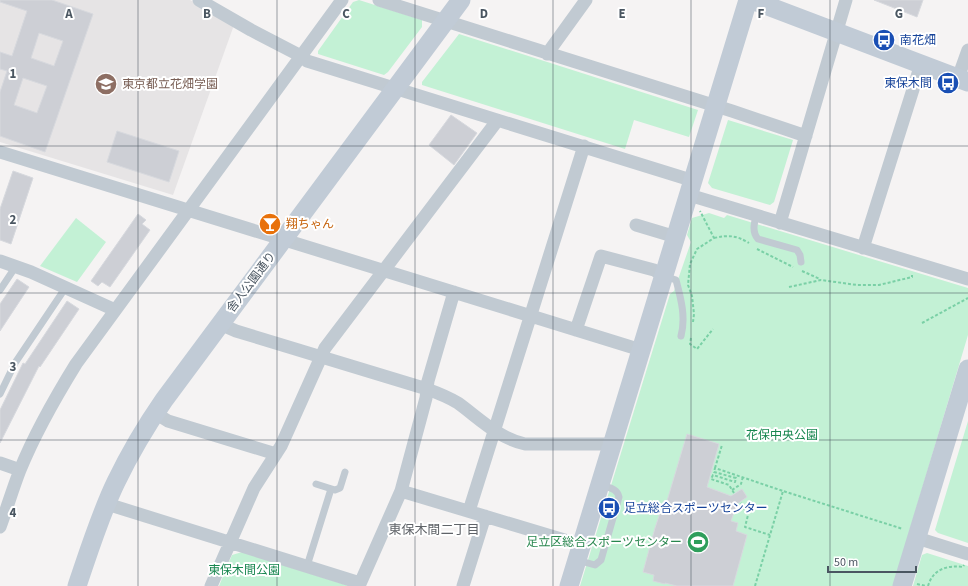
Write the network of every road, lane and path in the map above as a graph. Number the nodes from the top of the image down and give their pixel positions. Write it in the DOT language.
graph roads {
  1 [pos="199,0"];
  2 [pos="342,0"];
  3 [pos="379,0"];
  4 [pos="461,0"];
  5 [pos="585,0"];
  6 [pos="748,0"];
  7 [pos="752,0"];
  8 [pos="846,0"];
  9 [pos="446,21"];
  10 [pos="836,32"];
  11 [pos="968,50"];
  12 [pos="548,54"];
  13 [pos="300,56"];
  14 [pos="921,64"];
  15 [pos="963,80"];
  16 [pos="396,88"];
  17 [pos="716,106"];
  18 [pos="497,121"];
  19 [pos="806,136"];
  20 [pos="584,146"];
  21 [pos="0,152"];
  22 [pos="693,194"];
  23 [pos="188,210"];
  24 [pos="756,216"];
  25 [pos="780,223"];
  26 [pos="636,226"];
  27 [pos="676,237"];
  28 [pos="714,238"];
  29 [pos="283,239"];
  30 [pos="863,248"];
  31 [pos="0,260"];
  32 [pos="801,262"];
  33 [pos="16,266"];
  34 [pos="384,271"];
  35 [pos="913,273"];
  36 [pos="664,276"];
  37 [pos="968,279"];
  38 [pos="821,280"];
  39 [pos="66,287"];
  40 [pos="789,287"];
  41 [pos="0,290"];
  42 [pos="454,292"];
  43 [pos="968,298"];
  44 [pos="115,310"];
  45 [pos="530,316"];
  46 [pos="922,323"];
  47 [pos="220,324"];
  48 [pos="692,327"];
  49 [pos="713,329"];
  50 [pos="576,330"];
  51 [pos="692,333"];
  52 [pos="681,336"];
  53 [pos="641,350"];
  54 [pos="321,357"];
  55 [pos="968,368"];
  56 [pos="427,389"];
  57 [pos="0,394"];
  58 [pos="155,413"];
  59 [pos="494,432"];
  60 [pos="612,444"];
  61 [pos="722,445"];
  62 [pos="276,454"];
  63 [pos="0,463"];
  64 [pos="715,468"];
  65 [pos="20,470"];
  66 [pos="345,472"];
  67 [pos="743,476"];
  68 [pos="316,484"];
  69 [pos="599,485"];
  70 [pos="331,489"];
  71 [pos="401,491"];
  72 [pos="783,491"];
  73 [pos="741,503"];
  74 [pos="107,504"];
  75 [pos="469,511"];
  76 [pos="485,516"];
  77 [pos="0,527"];
  78 [pos="912,534"];
  79 [pos="770,535"];
  80 [pos="231,542"];
  81 [pos="579,553"];
  82 [pos="967,557"];
  83 [pos="307,566"];
  84 [pos="360,584"];
  85 [pos="78,586"];
  86 [pos="211,586"];
  87 [pos="463,586"];
  88 [pos="569,586"];
  89 [pos="754,586"];
  90 [pos="902,586"];
  91 [pos="928,586"];
  1 -- 13 [label="street"];
  2 -- 13 [label="street"];
  3 -- 9 [label="street"];
  4 -- 9 [label="street, 舎人公園通り"];
  5 -- 12 [label="street"];
  6 -- 17 [label="street"];
  7 -- 10 [label="street"];
  8 -- 10 [label="street"];
  9 -- 12 [label="street"];
  9 -- 16 [label="street, 舎人公園通り"];
  10 -- 14 [label="street"];
  10 -- 19 [label="street"];
  11 -- 15 [label="street"];
  12 -- 17 [label="street"];
  13 -- 16 [label="street"];
  13 -- 23 [label="street"];
  14 -- 15 [label="street"];
  14 -- 30 [label="street"];
  16 -- 18 [label="street"];
  16 -- 29 [label="street, 舎人公園通り"];
  17 -- 19 [label="street"];
  17 -- 22 [label="street"];
  18 -- 20 [label="street"];
  18 -- 34 [label="street"];
  19 -- 25 [label="street"];
  20 -- 22 [label="street"];
  20 -- 45 [label="street"];
  21 -- 23 [label="street"];
  22 -- 24 [label="street"];
  22 -- 27 [label="street"];
  22 -- 28 [label="path"];
  23 -- 29 [label="street"];
  23 -- 44 [label="street"];
  24 -- 25 [label="street"];
  24 -- 32 [label="lane"];
  25 -- 30 [label="street"];
  26 -- 27 [label="street"];
  27 -- 36 [label="street"];
  28 -- 38 [label="path"];
  28 -- 48 [label="path"];
  29 -- 34 [label="street"];
  29 -- 47 [label="street, 舎人公園通り"];
  30 -- 37 [label="street"];
  31 -- 33 [label="street"];
  33 -- 39 [label="street"];
  33 -- 41 [label="lane"];
  34 -- 42 [label="street"];
  34 -- 54 [label="street"];
  35 -- 38 [label="path"];
  36 -- 50 [label="street"];
  36 -- 52 [label="lane"];
  36 -- 53 [label="street"];
  38 -- 40 [label="path"];
  39 -- 44 [label="street"];
  39 -- 57 [label="lane"];
  42 -- 45 [label="street"];
  42 -- 56 [label="street"];
  43 -- 46 [label="path"];
  44 -- 65 [label="street"];
  45 -- 50 [label="street"];
  45 -- 59 [label="street"];
  47 -- 54 [label="street"];
  47 -- 58 [label="street, 舎人公園通り"];
  49 -- 51 [label="path"];
  50 -- 53 [label="street"];
  53 -- 60 [label="street"];
  54 -- 56 [label="street"];
  54 -- 62 [label="street"];
  55 -- 78 [label="street"];
  56 -- 59 [label="street"];
  56 -- 71 [label="street"];
  58 -- 62 [label="street"];
  58 -- 74 [label="street, 舎人公園通り"];
  59 -- 60 [label="street"];
  59 -- 75 [label="street"];
  60 -- 69 [label="street"];
  61 -- 64 [label="path"];
  62 -- 80 [label="street"];
  63 -- 65 [label="street"];
  64 -- 67 [label="path"];
  64 -- 67 [label="path"];
  65 -- 77 [label="street"];
  66 -- 70 [label="lane"];
  67 -- 72 [label="path"];
  68 -- 70 [label="lane"];
  69 -- 81 [label="street"];
  69 -- 81 [label="lane"];
  70 -- 83 [label="lane"];
  71 -- 75 [label="street"];
  71 -- 84 [label="street"];
  72 -- 78 [label="path"];
  72 -- 79 [label="path"];
  73 -- 79 [label="path"];
  74 -- 80 [label="street"];
  74 -- 85 [label="street, 舎人公園通り"];
  75 -- 76 [label="street"];
  76 -- 81 [label="street"];
  76 -- 87 [label="street"];
  78 -- 82 [label="street"];
  78 -- 90 [label="street"];
  79 -- 89 [label="path"];
  80 -- 83 [label="street"];
  80 -- 86 [label="street"];
  81 -- 88 [label="street"];
  82 -- 91 [label="path"];
  83 -- 84 [label="street"];
}
